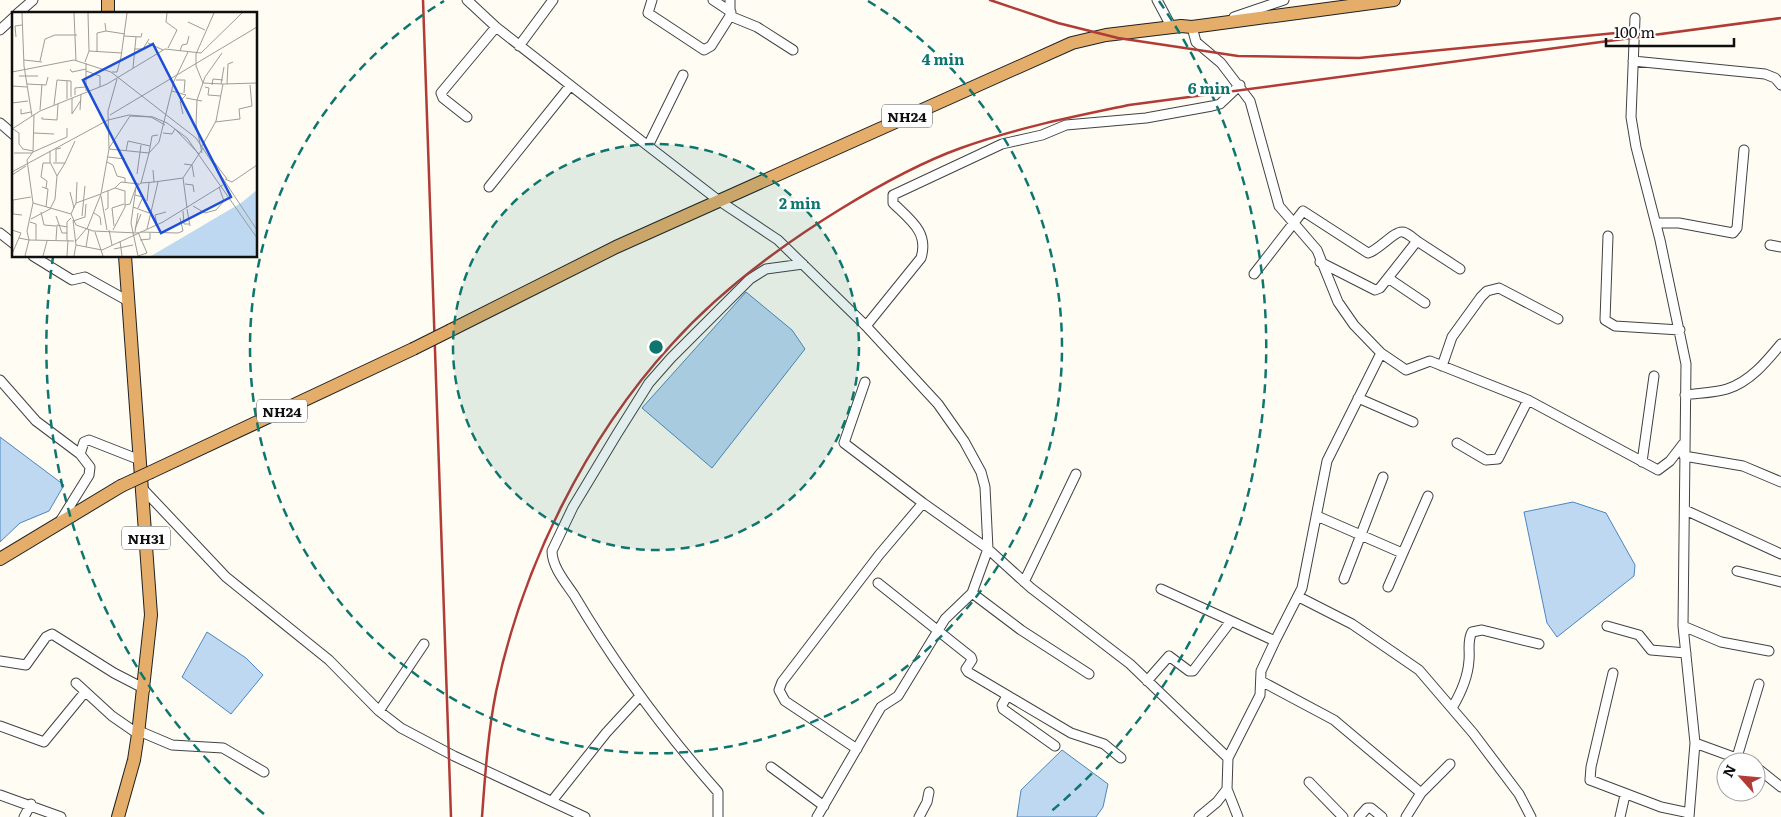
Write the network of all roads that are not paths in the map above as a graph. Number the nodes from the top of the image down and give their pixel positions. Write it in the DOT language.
graph roads {
  1 [pos="33,0"];
  2 [pos="467,0"];
  3 [pos="553,0"];
  4 [pos="652,0"];
  5 [pos="713,0"];
  6 [pos="730,0"];
  7 [pos="1157,0"];
  8 [pos="1284,0"];
  9 [pos="1394,0"];
  10 [pos="19,12"];
  11 [pos="730,14"];
  12 [pos="1635,18"];
  13 [pos="12,19"];
  14 [pos="1216,24"];
  15 [pos="496,27"];
  16 [pos="1172,28"];
  17 [pos="1192,28"];
  18 [pos="0,30"];
  19 [pos="519,46"];
  20 [pos="792,50"];
  21 [pos="1633,61"];
  22 [pos="684,75"];
  23 [pos="1240,85"];
  24 [pos="1781,85"];
  25 [pos="570,86"];
  26 [pos="467,117"];
  27 [pos="0,122"];
  28 [pos="12,133"];
  29 [pos="648,146"];
  30 [pos="1744,150"];
  31 [pos="489,187"];
  32 [pos="718,200"];
  33 [pos="1656,223"];
  34 [pos="1294,224"];
  35 [pos="0,233"];
  36 [pos="1608,236"];
  37 [pos="1417,241"];
  38 [pos="12,242"];
  39 [pos="1770,245"];
  40 [pos="1781,247"];
  41 [pos="36,258"];
  42 [pos="125,258"];
  43 [pos="1320,262"];
  44 [pos="803,264"];
  45 [pos="1460,269"];
  46 [pos="1254,274"];
  47 [pos="1388,278"];
  48 [pos="128,301"];
  49 [pos="1425,303"];
  50 [pos="1558,319"];
  51 [pos="866,326"];
  52 [pos="1680,330"];
  53 [pos="1781,344"];
  54 [pos="1381,354"];
  55 [pos="1442,366"];
  56 [pos="1654,376"];
  57 [pos="0,380"];
  58 [pos="866,382"];
  59 [pos="1685,395"];
  60 [pos="1358,398"];
  61 [pos="1528,400"];
  62 [pos="1413,422"];
  63 [pos="1457,443"];
  64 [pos="1684,444"];
  65 [pos="80,454"];
  66 [pos="1684,456"];
  67 [pos="140,460"];
  68 [pos="1642,462"];
  69 [pos="1076,474"];
  70 [pos="1383,477"];
  71 [pos="1781,482"];
  72 [pos="142,488"];
  73 [pos="1428,496"];
  74 [pos="923,504"];
  75 [pos="1685,510"];
  76 [pos="1317,516"];
  77 [pos="61,520"];
  78 [pos="1361,535"];
  79 [pos="988,549"];
  80 [pos="1402,553"];
  81 [pos="1781,554"];
  82 [pos="0,559"];
  83 [pos="1738,571"];
  84 [pos="1344,579"];
  85 [pos="1024,582"];
  86 [pos="1781,582"];
  87 [pos="878,583"];
  88 [pos="1388,587"];
  89 [pos="1161,589"];
  90 [pos="972,593"];
  91 [pos="1299,597"];
  92 [pos="1231,621"];
  93 [pos="1607,626"];
  94 [pos="1683,626"];
  95 [pos="938,632"];
  96 [pos="1276,641"];
  97 [pos="424,644"];
  98 [pos="1539,644"];
  99 [pos="1769,651"];
  100 [pos="1686,653"];
  101 [pos="0,661"];
  102 [pos="1613,673"];
  103 [pos="1089,674"];
  104 [pos="1147,681"];
  105 [pos="1261,681"];
  106 [pos="76,683"];
  107 [pos="1759,684"];
  108 [pos="145,689"];
  109 [pos="85,692"];
  110 [pos="640,696"];
  111 [pos="1007,696"];
  112 [pos="1452,708"];
  113 [pos="379,711"];
  114 [pos="0,726"];
  115 [pos="138,733"];
  116 [pos="1695,743"];
  117 [pos="1055,746"];
  118 [pos="857,749"];
  119 [pos="1721,752"];
  120 [pos="1738,752"];
  121 [pos="1121,758"];
  122 [pos="1228,758"];
  123 [pos="1450,764"];
  124 [pos="771,767"];
  125 [pos="264,772"];
  126 [pos="1766,775"];
  127 [pos="1309,782"];
  128 [pos="1781,787"];
  129 [pos="1227,789"];
  130 [pos="929,792"];
  131 [pos="1421,793"];
  132 [pos="0,795"];
  133 [pos="1625,795"];
  134 [pos="552,801"];
  135 [pos="31,804"];
  136 [pos="824,806"];
  137 [pos="1689,815"];
  138 [pos="24,817"];
  139 [pos="61,817"];
  140 [pos="118,817"];
  141 [pos="585,817"];
  142 [pos="718,817"];
  143 [pos="817,817"];
  144 [pos="919,817"];
  145 [pos="1199,817"];
  146 [pos="1238,817"];
  147 [pos="1343,817"];
  148 [pos="1358,817"];
  149 [pos="1382,817"];
  150 [pos="1406,817"];
  151 [pos="1532,817"];
  152 [pos="1620,817"];
  1 -- 10 [label="street"];
  2 -- 15 [label="street"];
  3 -- 19 [label="street"];
  4 -- 11 [label="street"];
  5 -- 11 [label="street"];
  6 -- 11 [label="street"];
  7 -- 16 [label="street"];
  8 -- 14 [label="street"];
  9 -- 14 [label="highway, NH24"];
  11 -- 20 [label="street"];
  12 -- 21 [label="street"];
  13 -- 18 [label="street"];
  14 -- 17 [label="highway, NH24"];
  15 -- 19 [label="street"];
  15 -- 26 [label="street"];
  16 -- 17 [label="highway, NH24"];
  16 -- 32 [label="highway, NH24"];
  17 -- 23 [label="street"];
  19 -- 25 [label="street"];
  21 -- 24 [label="street"];
  21 -- 33 [label="street"];
  22 -- 29 [label="street"];
  23 -- 34 [label="street"];
  23 -- 51 [label="street"];
  25 -- 29 [label="street"];
  25 -- 31 [label="street"];
  27 -- 28 [label="street"];
  29 -- 32 [label="street"];
  30 -- 33 [label="street"];
  32 -- 44 [label="street"];
  32 -- 77 [label="highway, NH24, bridge"];
  33 -- 52 [label="street"];
  34 -- 37 [label="street"];
  34 -- 43 [label="street"];
  34 -- 46 [label="street"];
  35 -- 38 [label="street"];
  36 -- 52 [label="street"];
  37 -- 45 [label="street"];
  37 -- 47 [label="street"];
  39 -- 40 [label="street"];
  41 -- 48 [label="street"];
  42 -- 48 [label="highway, NH31"];
  43 -- 47 [label="street"];
  43 -- 54 [label="street"];
  44 -- 51 [label="street"];
  44 -- 110 [label="street"];
  47 -- 49 [label="street"];
  48 -- 67 [label="highway, NH31"];
  50 -- 55 [label="street"];
  51 -- 79 [label="street"];
  52 -- 59 [label="street"];
  53 -- 59 [label="street"];
  54 -- 55 [label="street"];
  54 -- 60 [label="street"];
  55 -- 61 [label="street"];
  56 -- 68 [label="street"];
  57 -- 65 [label="street"];
  58 -- 74 [label="street"];
  59 -- 64 [label="street"];
  60 -- 62 [label="street"];
  60 -- 76 [label="street"];
  61 -- 63 [label="street"];
  61 -- 68 [label="street"];
  64 -- 66 [label="street"];
  64 -- 68 [label="street"];
  65 -- 67 [label="street"];
  65 -- 77 [label="street"];
  66 -- 71 [label="street"];
  66 -- 75 [label="street"];
  67 -- 72 [label="highway, NH31"];
  69 -- 85 [label="street"];
  70 -- 78 [label="street"];
  72 -- 108 [label="highway, NH31"];
  72 -- 113 [label="street"];
  73 -- 80 [label="street"];
  74 -- 79 [label="street"];
  74 -- 118 [label="street"];
  75 -- 81 [label="street"];
  75 -- 94 [label="street"];
  76 -- 78 [label="street"];
  76 -- 91 [label="street"];
  77 -- 82 [label="highway, NH24"];
  78 -- 80 [label="street"];
  78 -- 84 [label="street"];
  79 -- 85 [label="street"];
  79 -- 90 [label="street"];
  80 -- 88 [label="street"];
  83 -- 86 [label="street"];
  85 -- 104 [label="street"];
  87 -- 95 [label="street"];
  89 -- 92 [label="street"];
  90 -- 95 [label="street"];
  90 -- 103 [label="street"];
  91 -- 96 [label="street"];
  91 -- 112 [label="street"];
  92 -- 96 [label="street"];
  92 -- 104 [label="street"];
  93 -- 100 [label="street"];
  94 -- 99 [label="street"];
  94 -- 100 [label="street"];
  95 -- 111 [label="street"];
  95 -- 118 [label="street"];
  96 -- 105 [label="street"];
  97 -- 113 [label="street"];
  98 -- 112 [label="street"];
  100 -- 116 [label="street"];
  101 -- 108 [label="street"];
  102 -- 133 [label="street"];
  104 -- 122 [label="street"];
  105 -- 122 [label="street"];
  105 -- 131 [label="street"];
  106 -- 109 [label="street"];
  107 -- 120 [label="street"];
  108 -- 115 [label="highway, NH31"];
  109 -- 114 [label="street"];
  109 -- 115 [label="street"];
  110 -- 134 [label="street"];
  110 -- 142 [label="street"];
  111 -- 117 [label="street"];
  111 -- 121 [label="street"];
  112 -- 151 [label="street"];
  113 -- 134 [label="street"];
  115 -- 125 [label="street"];
  115 -- 140 [label="highway, NH31"];
  116 -- 119 [label="street"];
  116 -- 137 [label="street"];
  118 -- 136 [label="street"];
  122 -- 129 [label="street"];
  123 -- 131 [label="street"];
  124 -- 136 [label="street"];
  126 -- 128 [label="street"];
  127 -- 147 [label="street"];
  129 -- 145 [label="street"];
  129 -- 146 [label="street"];
  130 -- 144 [label="street"];
  131 -- 150 [label="street"];
  132 -- 135 [label="street"];
  133 -- 137 [label="street"];
  133 -- 152 [label="street"];
  134 -- 141 [label="street"];
  135 -- 138 [label="street"];
  135 -- 139 [label="street"];
  136 -- 143 [label="street"];
  148 -- 149 [label="street"];
}
